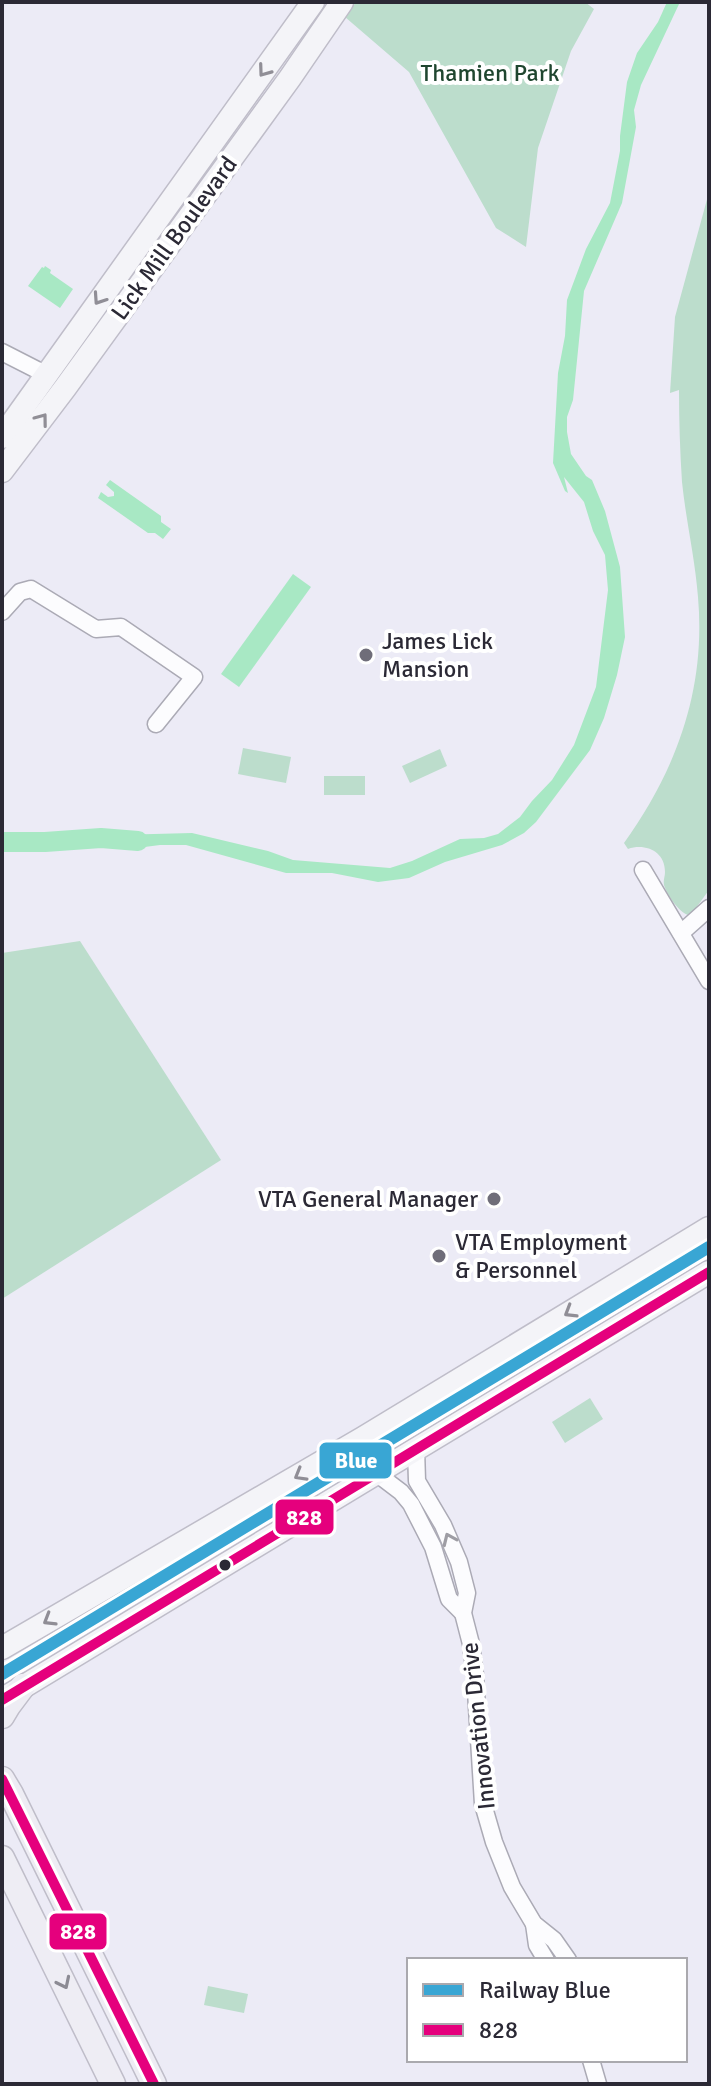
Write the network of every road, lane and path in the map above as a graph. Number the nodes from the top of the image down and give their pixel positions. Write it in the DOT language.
graph roads {
  1 [pos="342,2"];
  2 [pos="308,4"];
  3 [pos="329,21"];
  4 [pos="2,352"];
  5 [pos="47,375"];
  6 [pos="2,437"];
  7 [pos="2,471"];
  8 [pos="2,612"];
  9 [pos="156,724"];
  10 [pos="643,870"];
  11 [pos="709,908"];
  12 [pos="681,933"];
  13 [pos="709,981"];
  14 [pos="709,1228"];
  15 [pos="709,1272"];
  16 [pos="416,1449"];
  17 [pos="376,1473"];
  18 [pos="463,1613"];
  19 [pos="2,1648"];
  20 [pos="23,1686"];
  21 [pos="2,1700"];
  22 [pos="2,1716"];
  23 [pos="2,1763"];
  24 [pos="7,1787"];
  25 [pos="2,1858"];
  26 [pos="534,1924"];
  27 [pos="545,1958"];
  28 [pos="567,1958"];
  29 [pos="592,2062"];
  30 [pos="113,2084"];
  31 [pos="154,2084"];
  32 [pos="598,2084"];
  1 -- 3 [label="main road, Lick Mill Boulevard"];
  2 -- 3 [label="street"];
  2 -- 5 [label="main road, Lick Mill Boulevard, one-way"];
  7 -- 3 [label="main road, Lick Mill Boulevard, one-way"];
  4 -- 5 [label="street"];
  5 -- 6 [label="main road, Lick Mill Boulevard"];
  8 -- 9 [label="street"];
  10 -- 12 [label="street"];
  11 -- 12 [label="street"];
  12 -- 13 [label="street"];
  14 -- 19 [label="main road, one-way"];
  15 -- 16 [label="main road"];
  16 -- 17 [label="main road"];
  18 -- 16 [label="street, Innovation Drive, one-way"];
  17 -- 18 [label="street, Innovation Drive"];
  17 -- 20 [label="main road"];
  18 -- 26 [label="street, Innovation Drive"];
  20 -- 21 [label="main road"];
  20 -- 22 [label="highway"];
  23 -- 24 [label="highway"];
  24 -- 31 [label="highway"];
  25 -- 30 [label="highway, one-way"];
  26 -- 27 [label="street, Innovation Drive"];
  26 -- 28 [label="street, Innovation Drive"];
  29 -- 32 [label="street"];
}
